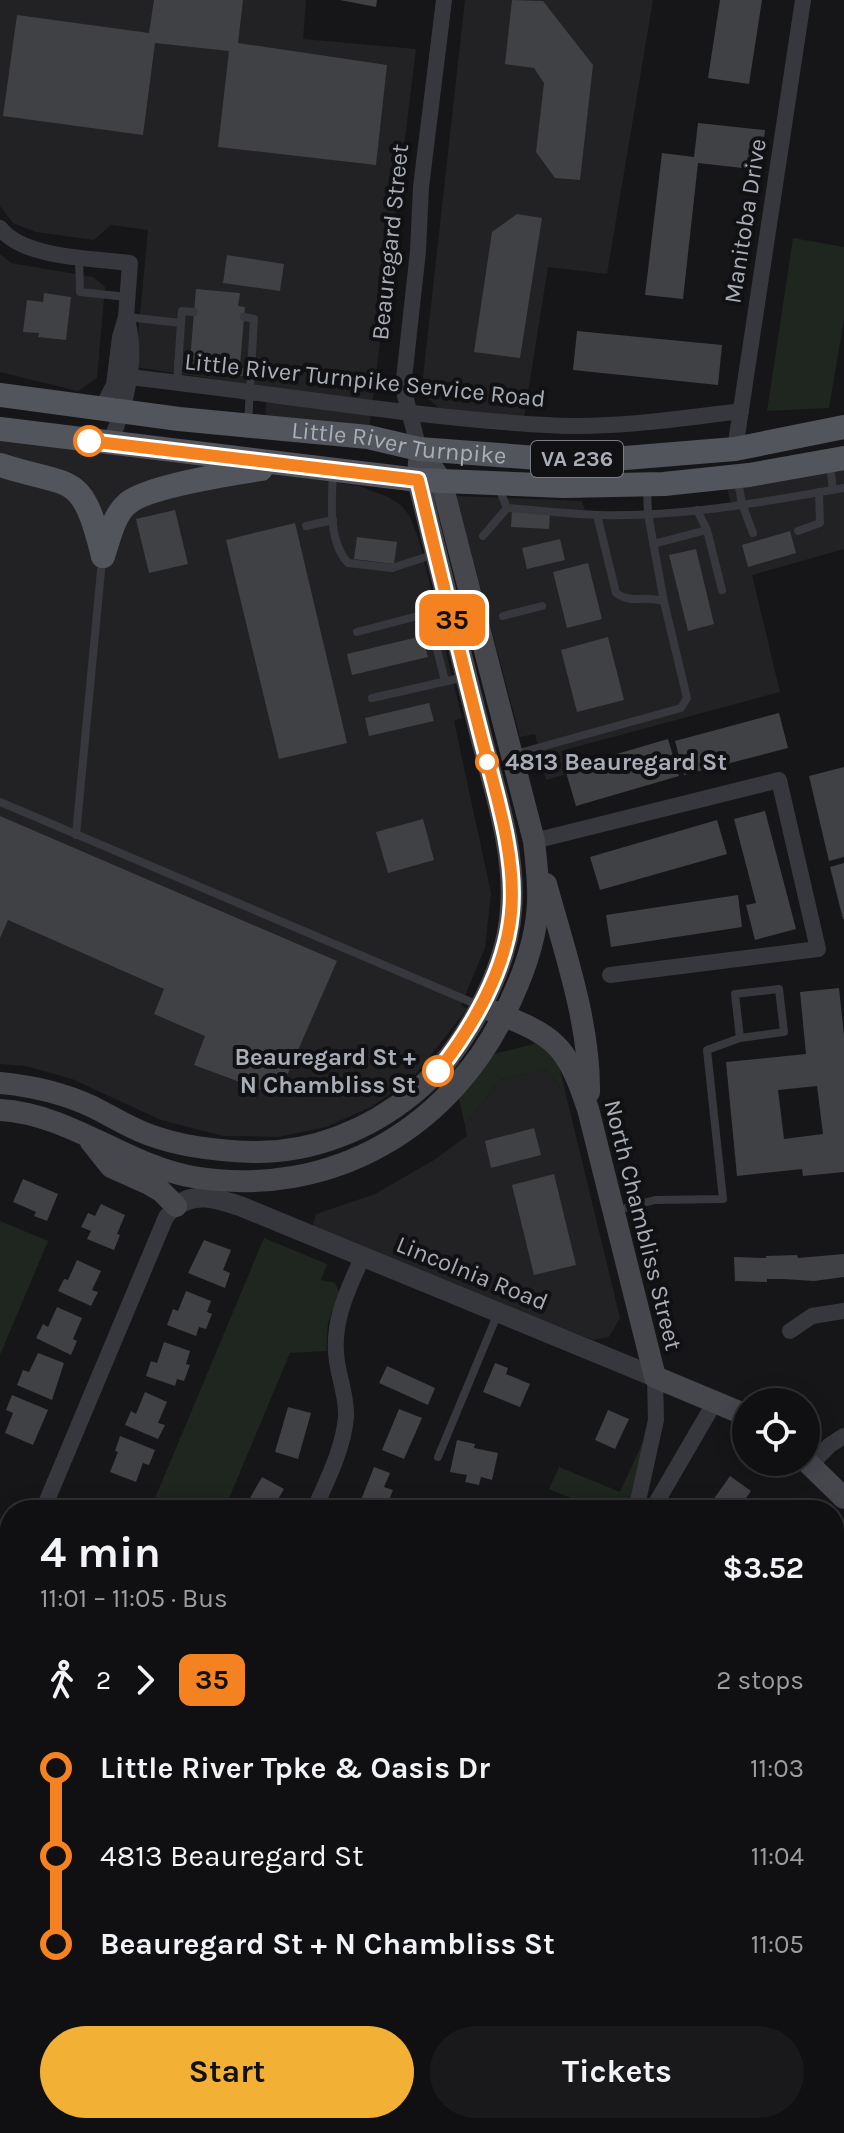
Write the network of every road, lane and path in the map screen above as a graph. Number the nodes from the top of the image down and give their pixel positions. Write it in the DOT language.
graph roads {
  1 [pos="444,0"];
  2 [pos="803,0"];
  3 [pos="0,228"];
  4 [pos="79,256"];
  5 [pos="127,297"];
  6 [pos="194,312"];
  7 [pos="126,317"];
  8 [pos="244,317"];
  9 [pos="181,323"];
  10 [pos="180,340"];
  11 [pos="192,341"];
  12 [pos="241,349"];
  13 [pos="252,350"];
  14 [pos="178,363"];
  15 [pos="250,373"];
  16 [pos="128,377"];
  17 [pos="177,383"];
  18 [pos="248,392"];
  19 [pos="0,395"];
  20 [pos="112,410"];
  21 [pos="741,411"];
  22 [pos="409,414"];
  23 [pos="248,425"];
  24 [pos="844,427"];
  25 [pos="0,429"];
  26 [pos="110,443"];
  27 [pos="419,449"];
  28 [pos="735,449"];
  29 [pos="837,459"];
  30 [pos="292,464"];
  31 [pos="0,465"];
  32 [pos="333,470"];
  33 [pos="737,476"];
  34 [pos="430,480"];
  35 [pos="497,483"];
  36 [pos="646,485"];
  37 [pos="844,488"];
  38 [pos="833,490"];
  39 [pos="819,492"];
  40 [pos="742,504"];
  41 [pos="507,508"];
  42 [pos="697,510"];
  43 [pos="648,514"];
  44 [pos="597,515"];
  45 [pos="333,520"];
  46 [pos="306,526"];
  47 [pos="707,530"];
  48 [pos="798,531"];
  49 [pos="753,533"];
  50 [pos="483,536"];
  51 [pos="653,544"];
  52 [pos="436,554"];
  53 [pos="103,556"];
  54 [pos="722,590"];
  55 [pos="664,602"];
  56 [pos="542,606"];
  57 [pos="439,610"];
  58 [pos="503,616"];
  59 [pos="357,632"];
  60 [pos="456,679"];
  61 [pos="372,698"];
  62 [pos="512,755"];
  63 [pos="0,802"];
  64 [pos="76,835"];
  65 [pos="534,841"];
  66 [pos="610,975"];
  67 [pos="480,1006"];
  68 [pos="504,1016"];
  69 [pos="740,1038"];
  70 [pos="0,1083"];
  71 [pos="588,1109"];
  72 [pos="0,1110"];
  73 [pos="88,1137"];
  74 [pos="176,1206"];
  75 [pos="614,1211"];
  76 [pos="363,1256"];
  77 [pos="844,1311"];
  78 [pos="498,1312"];
  79 [pos="790,1331"];
  80 [pos="655,1377"];
  81 [pos="716,1400"];
  82 [pos="732,1408"];
  83 [pos="844,1436"];
  84 [pos="820,1453"];
  85 [pos="438,1457"];
  86 [pos="820,1475"];
  87 [pos="844,1498"];
  88 [pos="47,1500"];
  89 [pos="318,1500"];
  90 [pos="638,1500"];
  91 [pos="658,1500"];
  1 -- 22 [label="street, Beauregard Street"];
  2 -- 21 [label="street, Manitoba Drive"];
  3 -- 4 [label="street"];
  4 -- 5 [label="lane"];
  4 -- 5 [label="street"];
  5 -- 7 [label="street"];
  6 -- 9 [label="lane"];
  7 -- 9 [label="lane"];
  7 -- 16 [label="street"];
  7 -- 20 [label="street"];
  8 -- 13 [label="lane"];
  9 -- 10 [label="lane"];
  10 -- 11 [label="lane"];
  10 -- 14 [label="lane"];
  12 -- 13 [label="lane"];
  13 -- 15 [label="lane"];
  14 -- 15 [label="lane"];
  14 -- 17 [label="lane"];
  15 -- 18 [label="lane"];
  16 -- 17 [label="street, Little River Turnpike Service Road"];
  16 -- 20 [label="street"];
  17 -- 18 [label="street, Little River Turnpike Service Road"];
  18 -- 22 [label="street, Little River Turnpike Service Road"];
  18 -- 23 [label="lane"];
  19 -- 20 [label="main road, Little River Turnpike / VA 236"];
  20 -- 23 [label="main road, Little River Turnpike / VA 236"];
  20 -- 26 [label="street"];
  21 -- 22 [label="street, Little River Turnpike Service Road"];
  21 -- 28 [label="street, Manitoba Drive"];
  22 -- 27 [label="street, Beauregard Street"];
  23 -- 27 [label="main road, Little River Turnpike / VA 236"];
  24 -- 28 [label="main road, Little River Turnpike / VA 236"];
  25 -- 26 [label="main road, Little River Turnpike / VA 236"];
  26 -- 30 [label="main road, Little River Turnpike / VA 236"];
  27 -- 28 [label="main road, Little River Turnpike / VA 236"];
  27 -- 34 [label="main road, Beauregard Street"];
  29 -- 33 [label="main road, Little River Turnpike / VA 236"];
  29 -- 38 [label="lane"];
  30 -- 32 [label="main road, Little River Turnpike / VA 236"];
  30 -- 53 [label="main road"];
  31 -- 53 [label="main road"];
  32 -- 34 [label="main road, Little River Turnpike / VA 236"];
  32 -- 45 [label="lane"];
  33 -- 36 [label="main road, Little River Turnpike / VA 236"];
  33 -- 40 [label="lane"];
  34 -- 35 [label="main road, Little River Turnpike / VA 236"];
  34 -- 52 [label="main road"];
  34 -- 62 [label="main road"];
  35 -- 36 [label="main road, Little River Turnpike / VA 236"];
  35 -- 41 [label="lane"];
  36 -- 43 [label="lane"];
  37 -- 38 [label="lane"];
  38 -- 39 [label="lane"];
  39 -- 40 [label="lane"];
  39 -- 48 [label="lane"];
  40 -- 42 [label="lane"];
  40 -- 49 [label="lane"];
  41 -- 44 [label="lane"];
  41 -- 50 [label="lane"];
  42 -- 43 [label="lane"];
  42 -- 47 [label="lane"];
  43 -- 44 [label="lane"];
  43 -- 51 [label="lane"];
  44 -- 55 [label="lane"];
  45 -- 46 [label="lane"];
  45 -- 52 [label="lane"];
  47 -- 51 [label="lane"];
  47 -- 54 [label="lane"];
  51 -- 55 [label="lane"];
  52 -- 57 [label="main road"];
  53 -- 64 [label="lane"];
  55 -- 62 [label="lane"];
  56 -- 58 [label="lane"];
  57 -- 59 [label="lane"];
  57 -- 60 [label="main road"];
  60 -- 61 [label="lane"];
  60 -- 67 [label="main road"];
  62 -- 65 [label="main road"];
  63 -- 64 [label="lane"];
  64 -- 67 [label="lane"];
  65 -- 66 [label="street"];
  65 -- 68 [label="main road"];
  65 -- 71 [label="main road"];
  67 -- 68 [label="main road, North Chambliss Street"];
  67 -- 70 [label="main road"];
  68 -- 71 [label="main road, North Chambliss Street"];
  68 -- 73 [label="main road"];
  69 -- 69 [label="lane"];
  69 -- 75 [label="lane"];
  71 -- 75 [label="main road, North Chambliss Street"];
  72 -- 73 [label="main road"];
  73 -- 74 [label="main road"];
  74 -- 76 [label="street, Lincolnia Road"];
  74 -- 88 [label="street"];
  75 -- 80 [label="main road, North Chambliss Street"];
  76 -- 78 [label="street, Lincolnia Road"];
  76 -- 89 [label="street"];
  77 -- 79 [label="street"];
  78 -- 80 [label="street, Lincolnia Road"];
  78 -- 85 [label="lane"];
  80 -- 81 [label="main road, Lincolnia Road"];
  80 -- 90 [label="street, North Chambliss Street"];
  81 -- 82 [label="main road, Lincolnia Road"];
  81 -- 91 [label="street"];
  83 -- 84 [label="street"];
  86 -- 87 [label="main road"];
}
